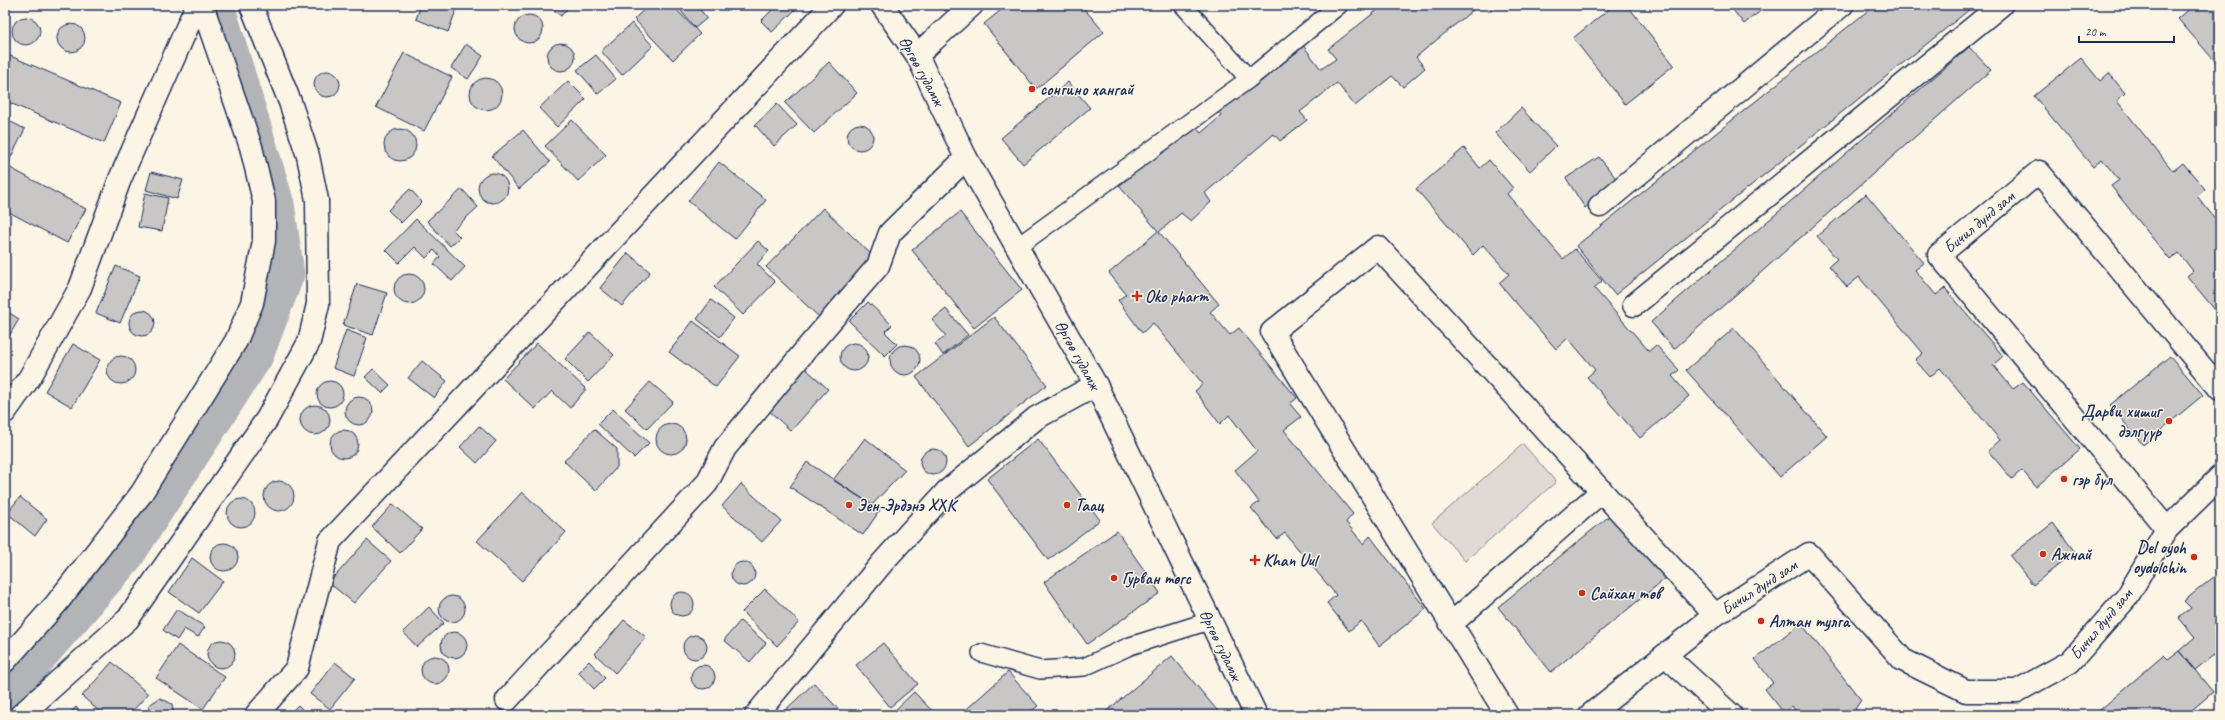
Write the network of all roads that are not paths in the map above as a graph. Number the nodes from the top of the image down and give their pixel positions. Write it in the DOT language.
graph roads {
  1 [pos="197,5"];
  2 [pos="202,5"];
  3 [pos="250,5"];
  4 [pos="832,5"];
  5 [pos="882,5"];
  6 [pos="972,5"];
  7 [pos="1183,5"];
  8 [pos="1339,5"];
  9 [pos="1842,5"];
  10 [pos="2001,5"];
  11 [pos="917,55"];
  12 [pos="1249,79"];
  13 [pos="966,158"];
  14 [pos="1600,206"];
  15 [pos="1017,247"];
  16 [pos="1634,305"];
  17 [pos="1096,385"];
  18 [pos="2220,389"];
  19 [pos="5,412"];
  20 [pos="2220,477"];
  21 [pos="1602,491"];
  22 [pos="2166,529"];
  23 [pos="1715,615"];
  24 [pos="1209,621"];
  25 [pos="1451,624"];
  26 [pos="981,653"];
  27 [pos="1665,655"];
  28 [pos="5,661"];
  29 [pos="507,700"];
  30 [pos="21,715"];
  31 [pos="256,715"];
  32 [pos="756,715"];
  33 [pos="1256,715"];
  34 [pos="1507,715"];
  35 [pos="1590,715"];
  36 [pos="1731,715"];
  1 -- 19 [label="street"];
  2 -- 28 [label="street"];
  3 -- 30 [label="street"];
  4 -- 31 [label="street"];
  5 -- 11 [label="street, Өргөө гудамж"];
  6 -- 11 [label="street"];
  7 -- 12 [label="lane"];
  8 -- 12 [label="lane"];
  9 -- 14 [label="street"];
  10 -- 16 [label="street"];
  11 -- 13 [label="street, Өргөө гудамж"];
  12 -- 15 [label="lane"];
  13 -- 15 [label="street, Өргөө гудамж"];
  13 -- 29 [label="street"];
  15 -- 17 [label="street, Өргөө гудамж"];
  17 -- 24 [label="street, Өргөө гудамж"];
  17 -- 32 [label="street"];
  18 -- 22 [label="street, Бичил дунд зам"];
  20 -- 22 [label="street, Бичил дунд зам"];
  21 -- 23 [label="street"];
  21 -- 25 [label="street"];
  21 -- 25 [label="street"];
  22 -- 23 [label="street, Бичил дунд зам"];
  23 -- 27 [label="street, Бичил дунд зам"];
  24 -- 26 [label="lane"];
  24 -- 33 [label="street, Өргөө гудамж"];
  25 -- 34 [label="street"];
  27 -- 35 [label="street, Бичил дунд зам"];
  27 -- 36 [label="street"];
}
